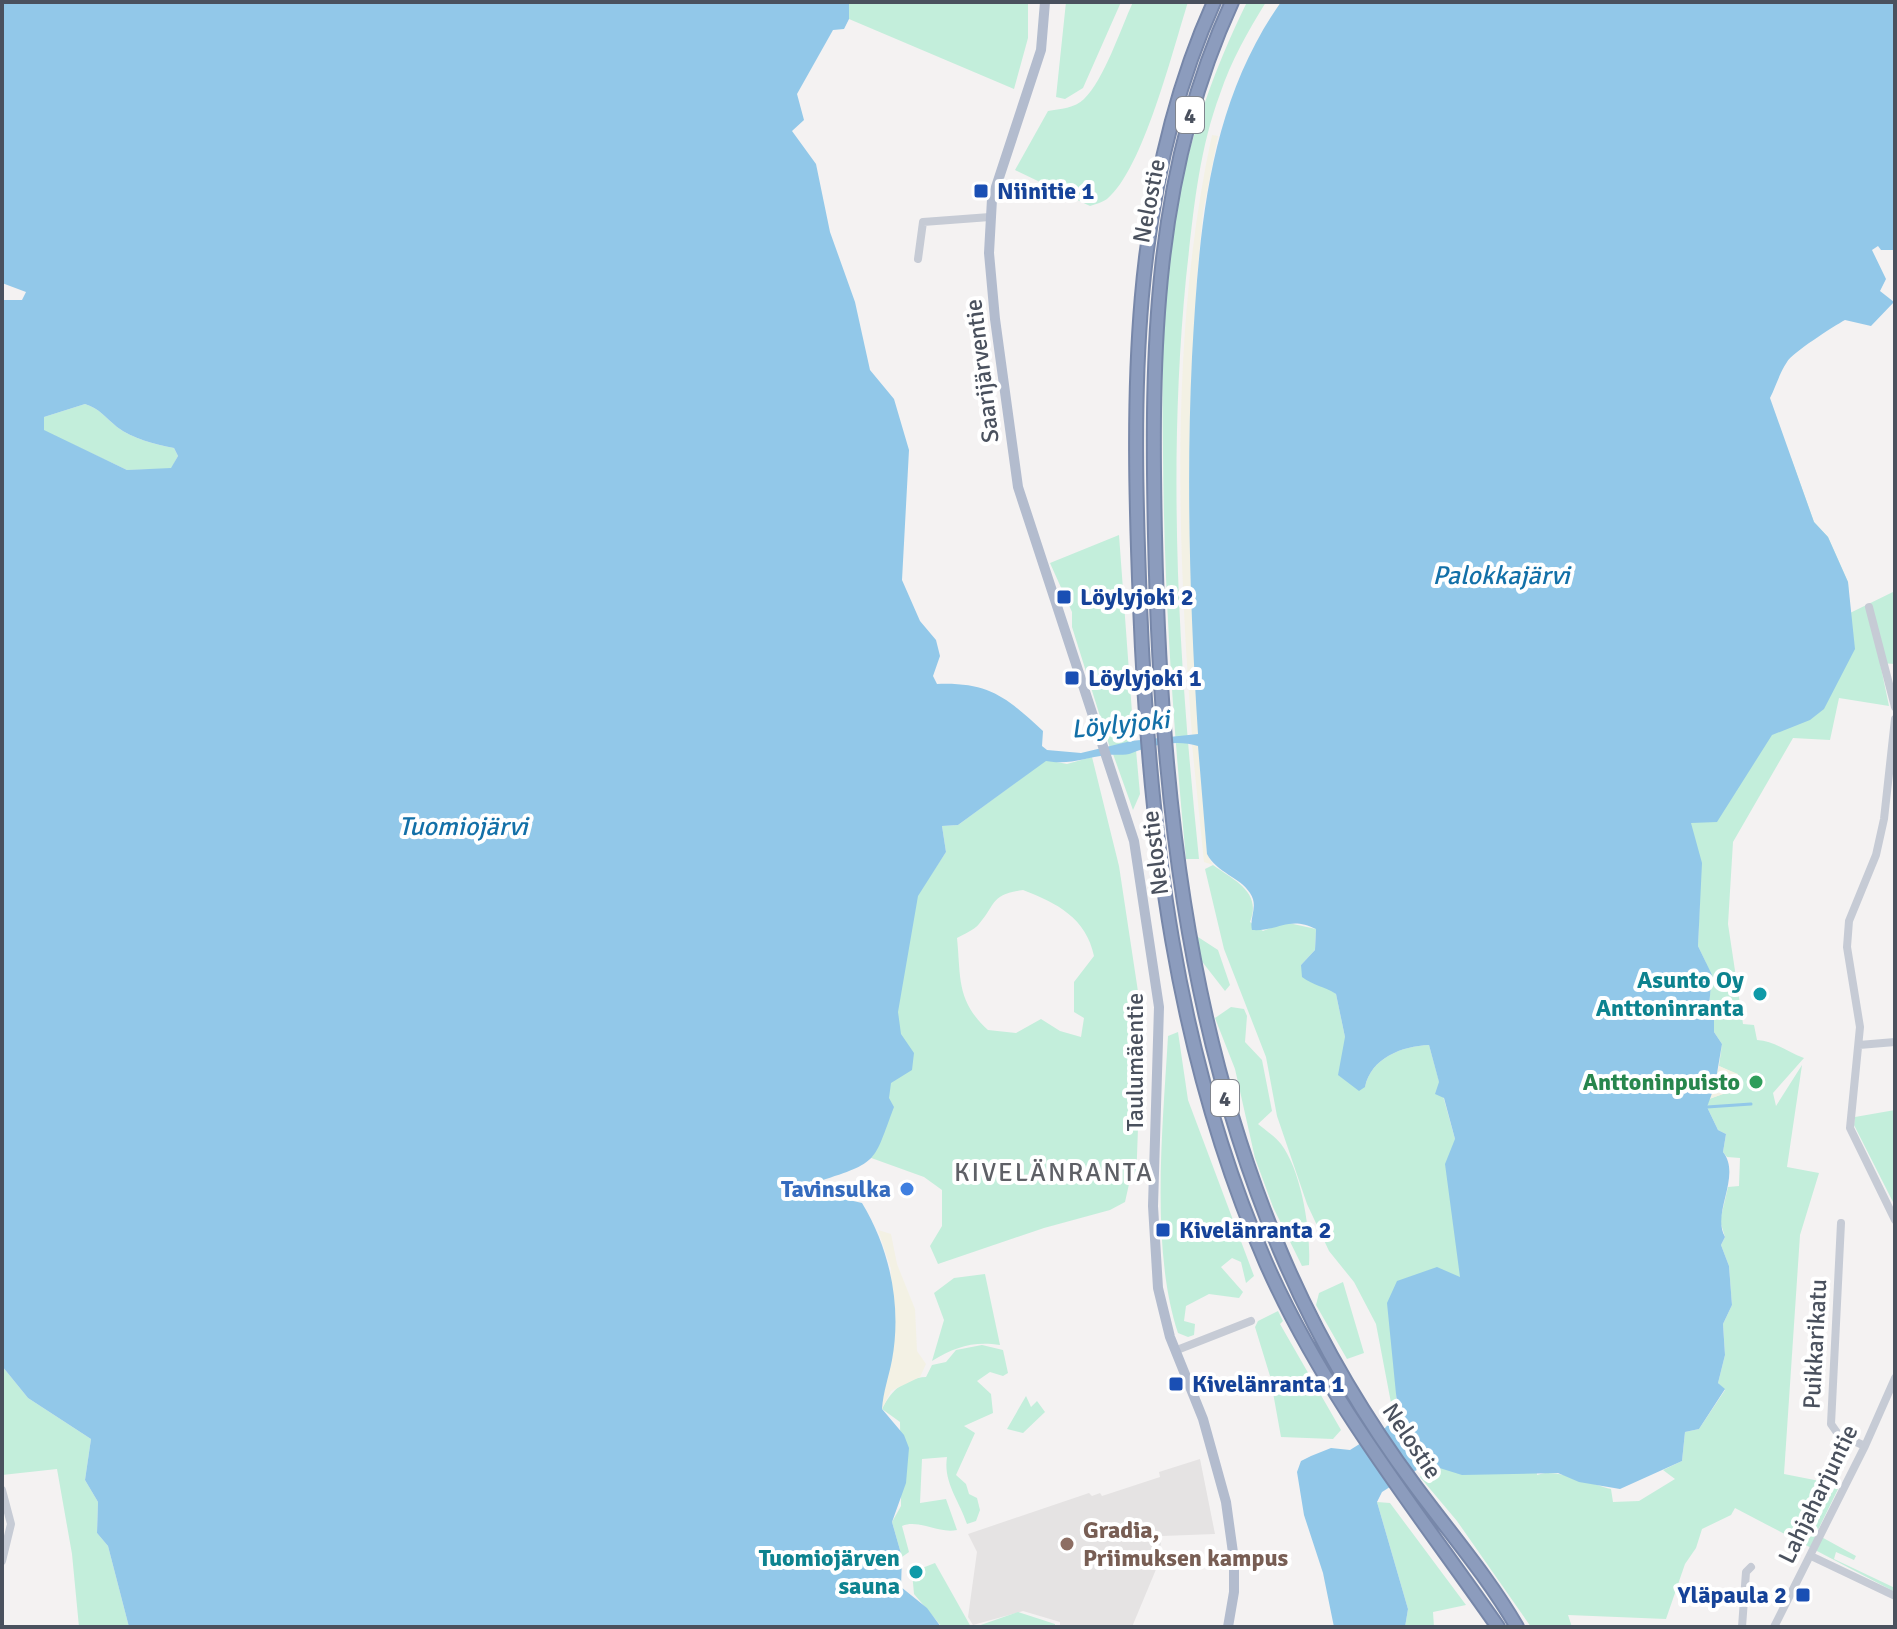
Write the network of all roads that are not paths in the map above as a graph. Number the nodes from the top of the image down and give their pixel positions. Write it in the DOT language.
graph roads {
  1 [pos="1045,2"];
  2 [pos="1214,2"];
  3 [pos="1232,2"];
  4 [pos="990,217"];
  5 [pos="918,259"];
  6 [pos="1869,607"];
  7 [pos="1895,707"];
  8 [pos="1895,719"];
  9 [pos="1101,734"];
  10 [pos="1895,1042"];
  11 [pos="1859,1045"];
  12 [pos="1895,1220"];
  13 [pos="1841,1223"];
  14 [pos="1251,1321"];
  15 [pos="1177,1350"];
  16 [pos="1895,1378"];
  17 [pos="1865,1446"];
  18 [pos="2,1491"];
  19 [pos="1811,1556"];
  20 [pos="2,1561"];
  21 [pos="1751,1567"];
  22 [pos="1895,1596"];
  23 [pos="1228,1627"];
  24 [pos="1498,1627"];
  25 [pos="1517,1627"];
  26 [pos="1742,1627"];
  27 [pos="1774,1627"];
  1 -- 4 [label="main road, Saarijärventie"];
  2 -- 24 [label="highway, Nelostie / 4"];
  3 -- 25 [label="highway, Nelostie / 4"];
  4 -- 5 [label="street"];
  4 -- 9 [label="main road, Saarijärventie"];
  6 -- 7 [label="street"];
  8 -- 11 [label="street"];
  9 -- 15 [label="main road, Taulumäentie"];
  10 -- 11 [label="street"];
  11 -- 12 [label="street"];
  13 -- 17 [label="street, Puikkarikatu"];
  14 -- 15 [label="street"];
  15 -- 23 [label="main road, Taulumäentie"];
  16 -- 17 [label="street, Lahjaharjuntie"];
  17 -- 19 [label="street, Lahjaharjuntie"];
  18 -- 20 [label="street"];
  19 -- 22 [label="street"];
  19 -- 27 [label="street, Lahjaharjuntie"];
  21 -- 26 [label="street"];
}
